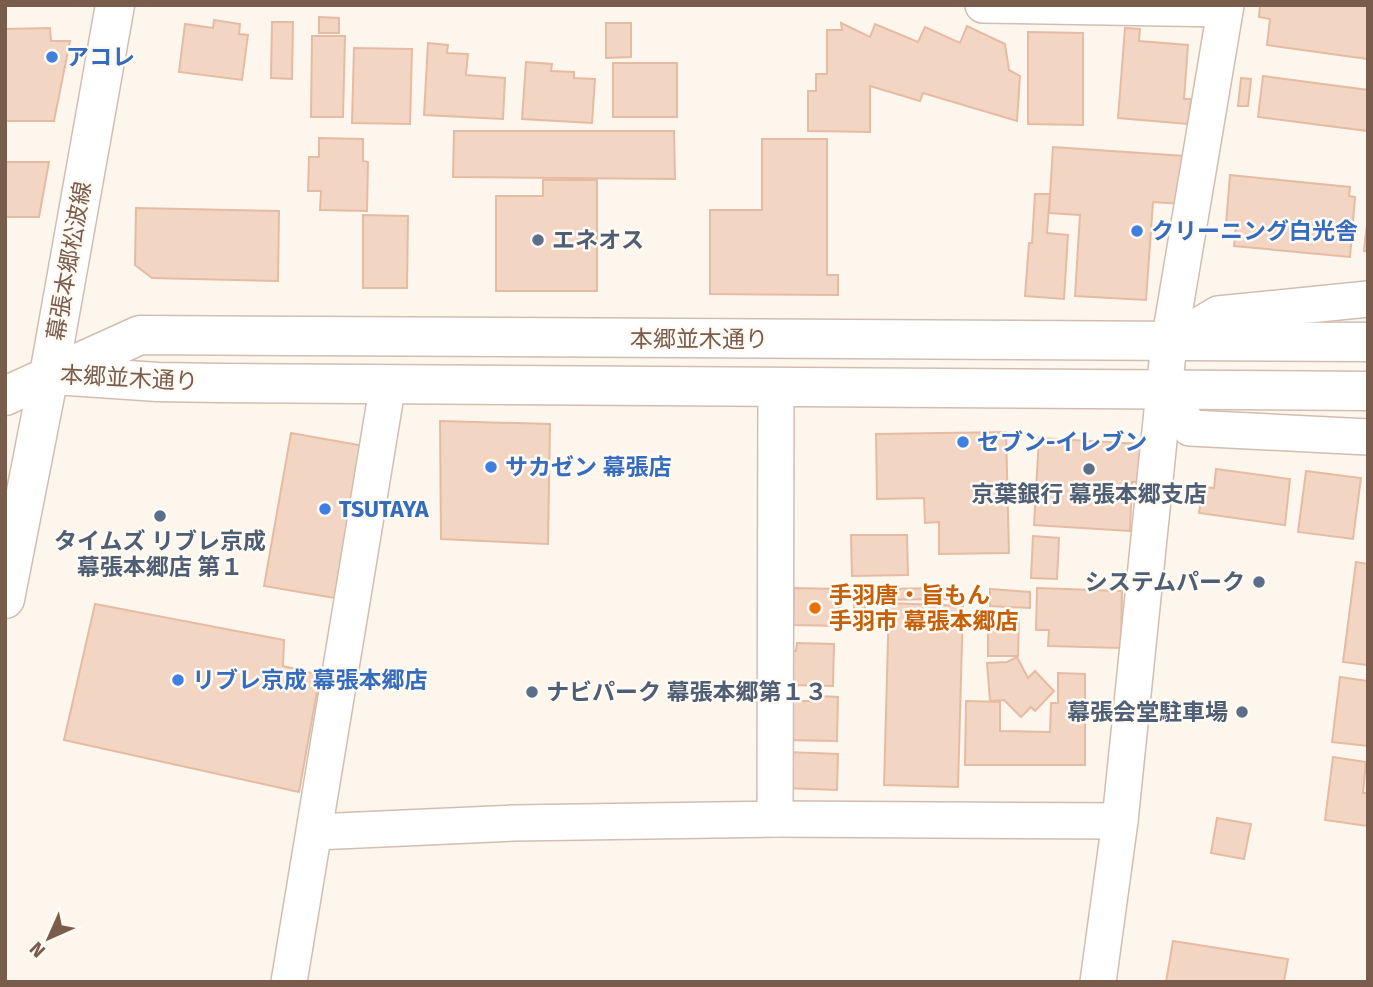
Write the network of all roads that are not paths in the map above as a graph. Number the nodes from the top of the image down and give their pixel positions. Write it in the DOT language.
graph roads {
  1 [pos="115,5"];
  2 [pos="983,5"];
  3 [pos="1225,7"];
  4 [pos="1368,299"];
  5 [pos="1169,342"];
  6 [pos="1368,342"];
  7 [pos="49,375"];
  8 [pos="388,383"];
  9 [pos="776,386"];
  10 [pos="1164,389"];
  11 [pos="1368,391"];
  12 [pos="5,396"];
  13 [pos="1368,436"];
  14 [pos="5,599"];
  15 [pos="775,819"];
  16 [pos="1120,821"];
  17 [pos="315,832"];
  18 [pos="289,982"];
  19 [pos="1098,982"];
  1 -- 7 [label="street, 幕張本郷松波線"];
  2 -- 3 [label="street"];
  3 -- 5 [label="street"];
  4 -- 5 [label="street"];
  5 -- 6 [label="street, 本郷並木通り"];
  5 -- 7 [label="street, 本郷並木通り"];
  5 -- 10 [label="street"];
  7 -- 8 [label="street, 本郷並木通り"];
  7 -- 12 [label="street"];
  7 -- 14 [label="street, 幕張本郷松波線"];
  8 -- 9 [label="street, 本郷並木通り"];
  8 -- 17 [label="street"];
  9 -- 10 [label="street, 本郷並木通り"];
  9 -- 15 [label="street"];
  10 -- 11 [label="street, 本郷並木通り"];
  10 -- 13 [label="street"];
  10 -- 16 [label="street"];
  15 -- 16 [label="street"];
  15 -- 17 [label="street"];
  16 -- 19 [label="street"];
  17 -- 18 [label="street"];
}
